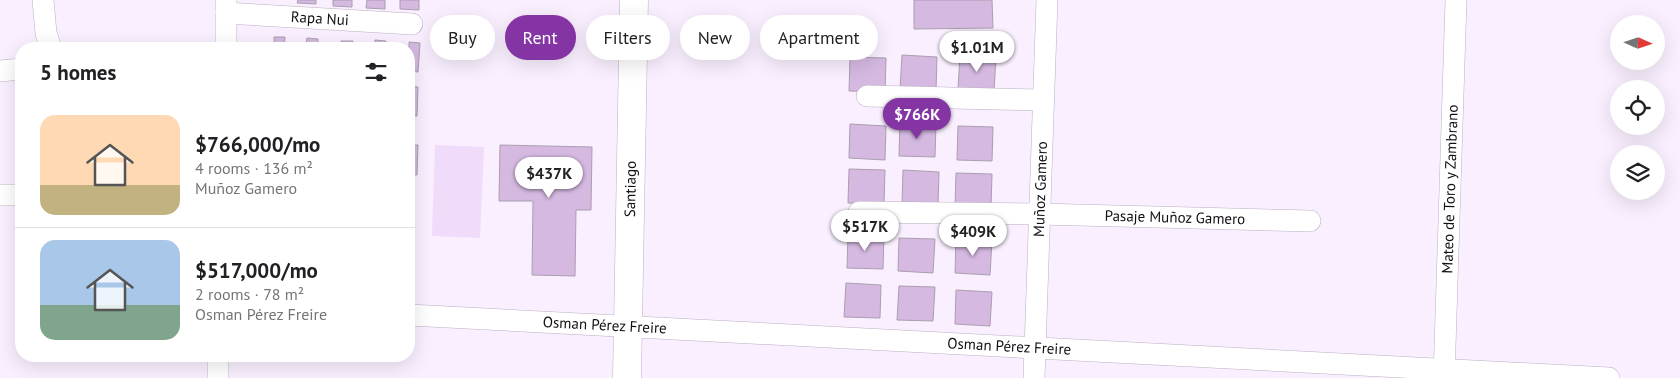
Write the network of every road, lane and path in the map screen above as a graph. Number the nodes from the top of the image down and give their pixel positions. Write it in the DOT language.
graph roads {
  1 [pos="43,0"];
  2 [pos="634,0"];
  3 [pos="1047,0"];
  4 [pos="1456,0"];
  5 [pos="226,7"];
  6 [pos="412,24"];
  7 [pos="49,42"];
  8 [pos="226,42"];
  9 [pos="15,70"];
  10 [pos="0,71"];
  11 [pos="867,96"];
  12 [pos="1043,100"];
  13 [pos="0,195"];
  14 [pos="15,195"];
  15 [pos="859,212"];
  16 [pos="1039,214"];
  17 [pos="1310,221"];
  18 [pos="415,314"];
  19 [pos="628,325"];
  20 [pos="1035,347"];
  21 [pos="218,362"];
  22 [pos="1444,373"];
  23 [pos="218,378"];
  24 [pos="627,378"];
  25 [pos="1034,378"];
  26 [pos="1609,378"];
  1 -- 7 [label="street"];
  2 -- 19 [label="street, Santiago"];
  3 -- 12 [label="street, Muñoz Gamero"];
  4 -- 22 [label="street, Mateo de Toro y Zambrano"];
  5 -- 6 [label="street, Rapa Nui"];
  5 -- 8 [label="street"];
  9 -- 10 [label="street"];
  11 -- 12 [label="street"];
  12 -- 16 [label="street, Muñoz Gamero"];
  13 -- 14 [label="street"];
  15 -- 16 [label="street, Pasaje Muñoz Gamero"];
  16 -- 17 [label="street, Pasaje Muñoz Gamero"];
  16 -- 20 [label="street, Muñoz Gamero"];
  18 -- 19 [label="street, Osman Pérez Freire"];
  19 -- 20 [label="street, Osman Pérez Freire"];
  19 -- 24 [label="street, Santiago"];
  20 -- 22 [label="street, Osman Pérez Freire"];
  20 -- 25 [label="street, Muñoz Gamero"];
  21 -- 23 [label="street"];
  22 -- 26 [label="street, Osman Pérez Freire"];
}
